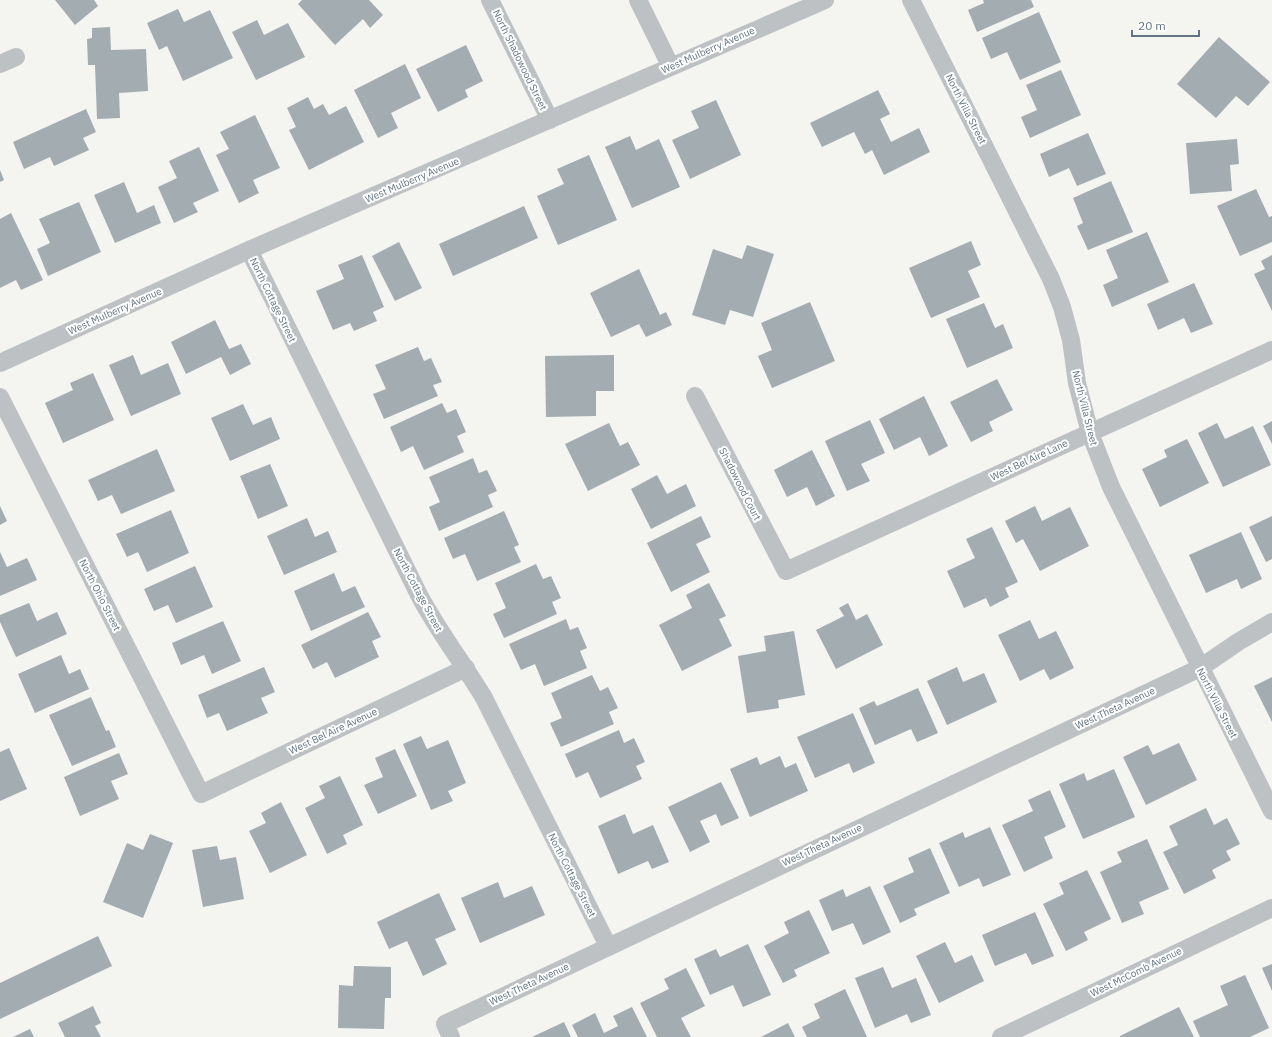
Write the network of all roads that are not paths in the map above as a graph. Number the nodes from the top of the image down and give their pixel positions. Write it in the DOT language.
graph roads {
  1 [pos="490,0"];
  2 [pos="638,0"];
  3 [pos="825,0"];
  4 [pos="911,0"];
  5 [pos="671,67"];
  6 [pos="550,120"];
  7 [pos="249,250"];
  8 [pos="1272,350"];
  9 [pos="0,363"];
  10 [pos="695,396"];
  11 [pos="0,397"];
  12 [pos="1090,432"];
  13 [pos="786,571"];
  14 [pos="1272,622"];
  15 [pos="466,668"];
  16 [pos="1200,668"];
  17 [pos="201,794"];
  18 [pos="1272,811"];
  19 [pos="1272,908"];
  20 [pos="608,946"];
  21 [pos="448,1030"];
  22 [pos="1001,1037"];
  1 -- 6 [label="street, North Shadowood Street"];
  2 -- 5 [label="street"];
  3 -- 5 [label="street, West Mulberry Avenue"];
  4 -- 12 [label="street, North Villa Street"];
  5 -- 6 [label="street, West Mulberry Avenue"];
  6 -- 7 [label="street, West Mulberry Avenue"];
  7 -- 9 [label="street, West Mulberry Avenue"];
  7 -- 15 [label="street, North Cottage Street"];
  8 -- 12 [label="street, West Bel Aire Lane"];
  10 -- 13 [label="street, Shadowood Court"];
  11 -- 17 [label="street, North Ohio Street"];
  12 -- 13 [label="street, West Bel Aire Lane"];
  12 -- 16 [label="street, North Villa Street"];
  14 -- 16 [label="street, West Theta Avenue"];
  15 -- 17 [label="street, West Bel Aire Avenue"];
  15 -- 20 [label="street, North Cottage Street"];
  16 -- 18 [label="street, North Villa Street"];
  16 -- 20 [label="street, West Theta Avenue"];
  19 -- 22 [label="street, West McComb Avenue"];
  20 -- 21 [label="street, West Theta Avenue"];
}
